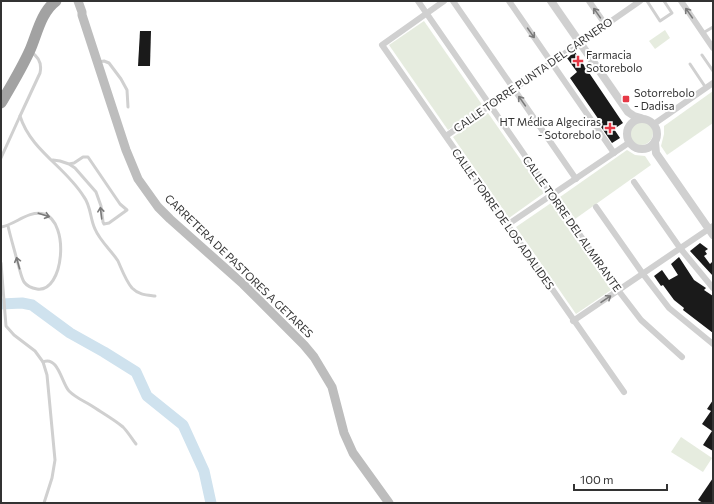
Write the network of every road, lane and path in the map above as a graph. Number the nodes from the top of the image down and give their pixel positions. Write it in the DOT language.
graph roads {
  1 [pos="43,1"];
  2 [pos="56,1"];
  3 [pos="70,1"];
  4 [pos="78,1"];
  5 [pos="418,1"];
  6 [pos="444,1"];
  7 [pos="453,1"];
  8 [pos="509,1"];
  9 [pos="551,1"];
  10 [pos="589,1"];
  11 [pos="640,1"];
  12 [pos="647,1"];
  13 [pos="664,1"];
  14 [pos="680,1"];
  15 [pos="426,13"];
  16 [pos="82,16"];
  17 [pos="605,24"];
  18 [pos="713,27"];
  19 [pos="703,33"];
  20 [pos="579,42"];
  21 [pos="713,48"];
  22 [pos="30,51"];
  23 [pos="702,55"];
  24 [pos="98,62"];
  25 [pos="551,62"];
  26 [pos="690,64"];
  27 [pos="713,71"];
  28 [pos="713,83"];
  29 [pos="513,88"];
  30 [pos="706,88"];
  31 [pos="1,94"];
  32 [pos="1,103"];
  33 [pos="489,105"];
  34 [pos="128,107"];
  35 [pos="628,112"];
  36 [pos="20,116"];
  37 [pos="641,118"];
  38 [pos="654,124"];
  39 [pos="629,125"];
  40 [pos="446,136"];
  41 [pos="630,142"];
  42 [pos="655,142"];
  43 [pos="646,148"];
  44 [pos="614,153"];
  45 [pos="656,153"];
  46 [pos="1,158"];
  47 [pos="52,160"];
  48 [pos="69,164"];
  49 [pos="576,179"];
  50 [pos="634,182"];
  51 [pos="551,195"];
  52 [pos="596,207"];
  53 [pos="507,225"];
  54 [pos="8,226"];
  55 [pos="1,227"];
  56 [pos="712,230"];
  57 [pos="680,248"];
  58 [pos="1,263"];
  59 [pos="643,274"];
  60 [pos="713,288"];
  61 [pos="618,290"];
  62 [pos="155,296"];
  63 [pos="573,320"];
  64 [pos="713,344"];
  65 [pos="682,358"];
  66 [pos="43,362"];
  67 [pos="624,392"];
  68 [pos="136,444"];
  69 [pos="44,503"];
  70 [pos="389,503"];
  1 -- 31 [label="highway"];
  2 -- 22 [label="highway"];
  3 -- 16 [label="main road, CARRETERA DE PASTORES A GETARES"];
  4 -- 16 [label="main road, CARRETERA DE PASTORES A GETARES"];
  5 -- 15 [label="street, CALLE TORRE DEL ALMIRANTE"];
  6 -- 15 [label="street"];
  7 -- 29 [label="street"];
  8 -- 25 [label="street, one-way"];
  9 -- 20 [label="street"];
  17 -- 10 [label="street, one-way"];
  11 -- 17 [label="street, CALLE TORRE PUNTA DEL CARNERO"];
  12 -- 13 [label="lane"];
  19 -- 14 [label="street, one-way"];
  15 -- 33 [label="street, CALLE TORRE DEL ALMIRANTE"];
  15 -- 40 [label="street, CALLE TORRE DE LOS ADALIDES"];
  16 -- 24 [label="main road, CARRETERA DE PASTORES A GETARES"];
  17 -- 20 [label="street, CALLE TORRE PUNTA DEL CARNERO"];
  18 -- 19 [label="lane"];
  19 -- 21 [label="street"];
  20 -- 25 [label="street, CALLE TORRE PUNTA DEL CARNERO"];
  20 -- 35 [label="street"];
  22 -- 32 [label="highway"];
  22 -- 36 [label="lane"];
  23 -- 27 [label="lane"];
  24 -- 34 [label="lane"];
  24 -- 70 [label="main road, CARRETERA DE PASTORES A GETARES"];
  25 -- 29 [label="street, CALLE TORRE PUNTA DEL CARNERO"];
  25 -- 44 [label="street"];
  26 -- 30 [label="lane"];
  28 -- 30 [label="street"];
  29 -- 33 [label="street, CALLE TORRE PUNTA DEL CARNERO"];
  49 -- 29 [label="street, one-way"];
  30 -- 38 [label="street"];
  33 -- 40 [label="street, CALLE TORRE PUNTA DEL CARNERO"];
  33 -- 51 [label="street, CALLE TORRE DEL ALMIRANTE"];
  35 -- 37 [label="street"];
  35 -- 39 [label="street"];
  36 -- 46 [label="lane"];
  36 -- 47 [label="lane"];
  37 -- 38 [label="street"];
  37 -- 39 [label="street"];
  38 -- 42 [label="street"];
  39 -- 41 [label="street"];
  40 -- 53 [label="street, CALLE TORRE DE LOS ADALIDES"];
  41 -- 43 [label="street"];
  41 -- 44 [label="street"];
  42 -- 43 [label="street"];
  42 -- 45 [label="street"];
  43 -- 45 [label="street"];
  44 -- 49 [label="street"];
  45 -- 56 [label="street"];
  47 -- 48 [label="lane"];
  47 -- 62 [label="lane"];
  48 -- 48 [label="lane, one-way"];
  49 -- 51 [label="street"];
  50 -- 57 [label="street"];
  51 -- 53 [label="street"];
  51 -- 61 [label="street, CALLE TORRE DEL ALMIRANTE"];
  52 -- 59 [label="street"];
  53 -- 63 [label="street, CALLE TORRE DE LOS ADALIDES"];
  54 -- 54 [label="lane, one-way"];
  54 -- 55 [label="lane"];
  56 -- 57 [label="street"];
  57 -- 59 [label="street"];
  57 -- 60 [label="street"];
  58 -- 66 [label="lane"];
  59 -- 61 [label="street"];
  59 -- 64 [label="street"];
  63 -- 61 [label="street, one-way"];
  61 -- 65 [label="street, CALLE TORRE DEL ALMIRANTE"];
  63 -- 67 [label="street, CALLE TORRE DE LOS ADALIDES"];
  66 -- 68 [label="lane"];
  66 -- 69 [label="lane"];
}
